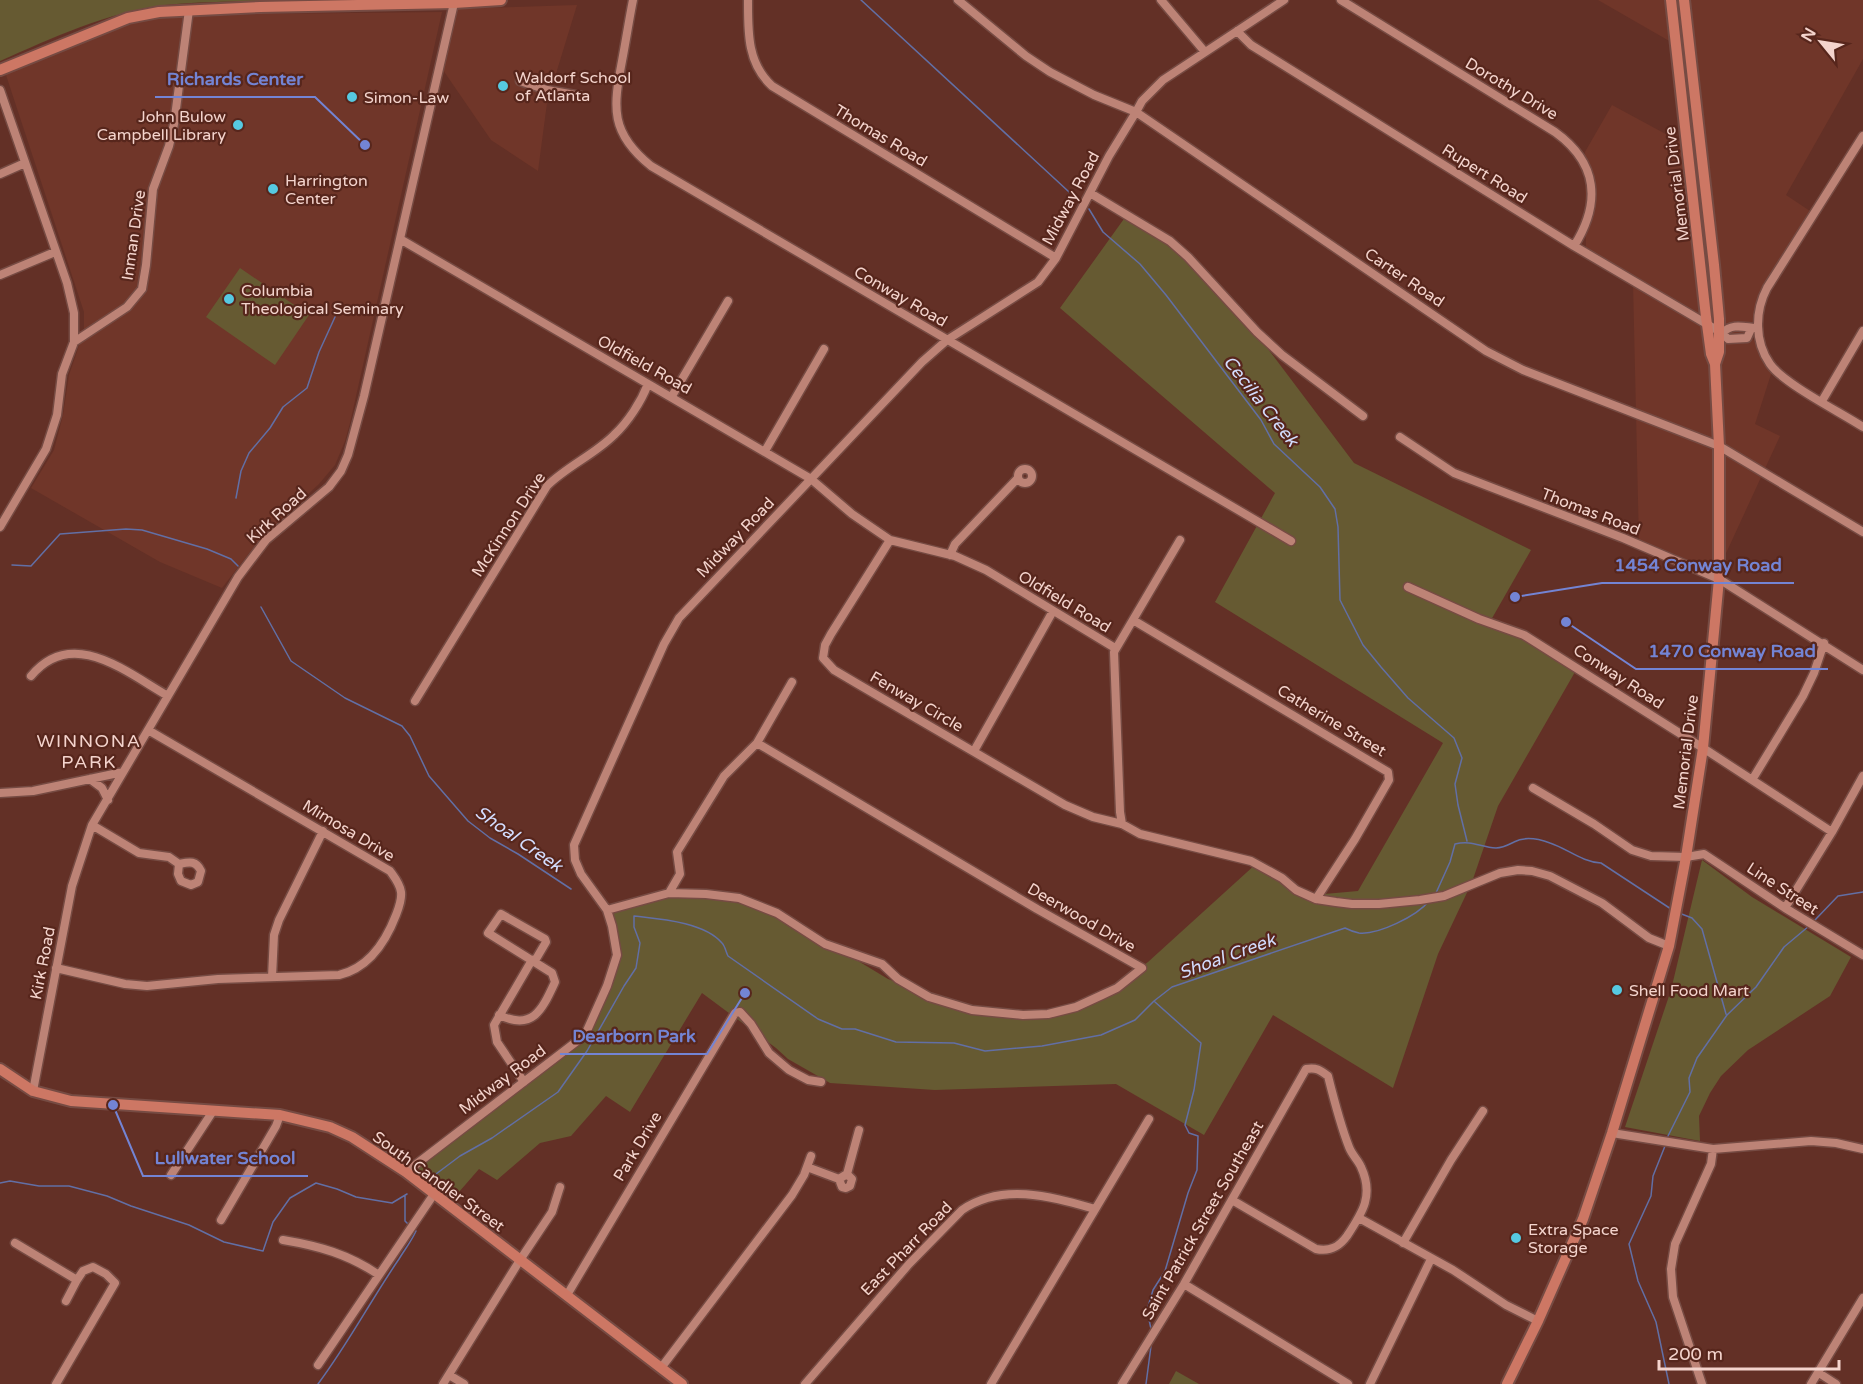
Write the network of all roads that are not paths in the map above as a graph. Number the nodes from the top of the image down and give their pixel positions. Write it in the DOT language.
graph roads {
  1 [pos="501,0"];
  2 [pos="633,0"];
  3 [pos="748,0"];
  4 [pos="958,0"];
  5 [pos="1161,0"];
  6 [pos="1284,0"];
  7 [pos="1341,0"];
  8 [pos="1671,0"];
  9 [pos="1684,0"];
  10 [pos="454,3"];
  11 [pos="189,10"];
  12 [pos="1237,31"];
  13 [pos="1205,52"];
  14 [pos="0,70"];
  15 [pos="520,81"];
  16 [pos="0,90"];
  17 [pos="581,96"];
  18 [pos="1136,112"];
  19 [pos="1863,136"];
  20 [pos="25,163"];
  21 [pos="0,174"];
  22 [pos="1090,193"];
  23 [pos="400,238"];
  24 [pos="1574,246"];
  25 [pos="54,252"];
  26 [pos="1056,258"];
  27 [pos="0,275"];
  28 [pos="728,301"];
  29 [pos="1707,326"];
  30 [pos="1755,328"];
  31 [pos="1863,331"];
  32 [pos="1720,333"];
  33 [pos="947,340"];
  34 [pos="74,342"];
  35 [pos="824,349"];
  36 [pos="1715,364"];
  37 [pos="648,384"];
  38 [pos="672,396"];
  39 [pos="1822,401"];
  40 [pos="1363,416"];
  41 [pos="1863,427"];
  42 [pos="1400,437"];
  43 [pos="1719,446"];
  44 [pos="765,451"];
  45 [pos="811,478"];
  46 [pos="1018,478"];
  47 [pos="2,521"];
  48 [pos="1863,532"];
  49 [pos="890,540"];
  50 [pos="1180,540"];
  51 [pos="1291,541"];
  52 [pos="950,555"];
  53 [pos="1719,579"];
  54 [pos="1408,587"];
  55 [pos="1053,611"];
  56 [pos="1133,620"];
  57 [pos="1824,643"];
  58 [pos="1115,648"];
  59 [pos="1863,670"];
  60 [pos="31,675"];
  61 [pos="792,682"];
  62 [pos="168,696"];
  63 [pos="415,701"];
  64 [pos="148,730"];
  65 [pos="757,742"];
  66 [pos="1703,748"];
  67 [pos="974,752"];
  68 [pos="123,772"];
  69 [pos="1863,776"];
  70 [pos="90,779"];
  71 [pos="1752,780"];
  72 [pos="1533,788"];
  73 [pos="0,794"];
  74 [pos="108,800"];
  75 [pos="1122,824"];
  76 [pos="92,825"];
  77 [pos="323,831"];
  78 [pos="1832,832"];
  79 [pos="1686,857"];
  80 [pos="179,864"];
  81 [pos="669,893"];
  82 [pos="1316,899"];
  83 [pos="1785,908"];
  84 [pos="607,910"];
  85 [pos="1669,946"];
  86 [pos="1863,955"];
  87 [pos="532,960"];
  88 [pos="56,968"];
  89 [pos="272,977"];
  90 [pos="499,1015"];
  91 [pos="0,1070"];
  92 [pos="525,1082"];
  93 [pos="821,1082"];
  94 [pos="33,1091"];
  95 [pos="213,1111"];
  96 [pos="1483,1111"];
  97 [pos="280,1115"];
  98 [pos="1149,1119"];
  99 [pos="859,1130"];
  100 [pos="1612,1133"];
  101 [pos="1713,1149"];
  102 [pos="1863,1149"];
  103 [pos="812,1156"];
  104 [pos="807,1167"];
  105 [pos="406,1172"];
  106 [pos="171,1175"];
  107 [pos="560,1187"];
  108 [pos="434,1194"];
  109 [pos="1232,1200"];
  110 [pos="1095,1209"];
  111 [pos="1359,1218"];
  112 [pos="221,1220"];
  113 [pos="283,1240"];
  114 [pos="15,1243"];
  115 [pos="1404,1243"];
  116 [pos="1431,1258"];
  117 [pos="520,1260"];
  118 [pos="379,1275"];
  119 [pos="77,1280"];
  120 [pos="1184,1284"];
  121 [pos="567,1295"];
  122 [pos="1863,1298"];
  123 [pos="66,1301"];
  124 [pos="1538,1321"];
  125 [pos="318,1365"];
  126 [pos="661,1368"];
  127 [pos="1818,1373"];
  128 [pos="449,1375"];
  129 [pos="56,1384"];
  130 [pos="443,1384"];
  131 [pos="464,1384"];
  132 [pos="682,1384"];
  133 [pos="805,1384"];
  134 [pos="991,1384"];
  135 [pos="1122,1384"];
  136 [pos="1348,1384"];
  137 [pos="1370,1384"];
  138 [pos="1507,1384"];
  139 [pos="1702,1384"];
  140 [pos="1811,1384"];
  141 [pos="1836,1384"];
  1 -- 10 [label="main road"];
  2 -- 33 [label="street, Conway Road"];
  3 -- 26 [label="street, Thomas Road"];
  4 -- 18 [label="street, Carter Road"];
  5 -- 13 [label="street"];
  6 -- 12 [label="street, Midway Road"];
  7 -- 24 [label="street, Dorothy Drive"];
  8 -- 29 [label="main road, Memorial Drive"];
  9 -- 32 [label="main road, Memorial Drive"];
  10 -- 11 [label="main road"];
  10 -- 23 [label="street, Kirk Road"];
  11 -- 14 [label="main road"];
  11 -- 34 [label="street, Inman Drive"];
  12 -- 13 [label="street, Midway Road"];
  12 -- 24 [label="street, Rupert Road"];
  13 -- 18 [label="street, Midway Road"];
  15 -- 17 [label="street"];
  16 -- 20 [label="street"];
  18 -- 22 [label="street, Midway Road"];
  18 -- 43 [label="street, Carter Road"];
  19 -- 30 [label="street"];
  20 -- 21 [label="street"];
  20 -- 25 [label="street"];
  22 -- 26 [label="street, Midway Road"];
  22 -- 40 [label="street"];
  23 -- 37 [label="street, Oldfield Road"];
  23 -- 62 [label="street, Kirk Road"];
  24 -- 29 [label="street, Rupert Road"];
  25 -- 27 [label="street"];
  25 -- 34 [label="street"];
  26 -- 33 [label="street, Midway Road"];
  28 -- 38 [label="street"];
  29 -- 32 [label="street, Rupert Road"];
  29 -- 36 [label="main road, Memorial Drive"];
  30 -- 32 [label="street, Rupert Road"];
  30 -- 39 [label="street"];
  31 -- 39 [label="street"];
  32 -- 36 [label="main road, Memorial Drive"];
  33 -- 45 [label="street, Midway Road"];
  33 -- 51 [label="street, Conway Road"];
  34 -- 47 [label="street"];
  35 -- 44 [label="street"];
  36 -- 43 [label="main road, Memorial Drive"];
  37 -- 38 [label="street, Oldfield Road"];
  37 -- 63 [label="street, McKinnon Drive"];
  38 -- 44 [label="street, Oldfield Road"];
  39 -- 41 [label="street"];
  42 -- 53 [label="street, Thomas Road"];
  43 -- 48 [label="street, Carter Road"];
  43 -- 53 [label="main road, Memorial Drive"];
  44 -- 45 [label="street, Oldfield Road"];
  45 -- 49 [label="street, Oldfield Road"];
  45 -- 84 [label="street, Midway Road"];
  46 -- 52 [label="street"];
  49 -- 52 [label="street, Oldfield Road"];
  49 -- 67 [label="street, Fenway Circle"];
  50 -- 56 [label="street"];
  52 -- 55 [label="street, Oldfield Road"];
  53 -- 57 [label="street, Thomas Road"];
  53 -- 66 [label="main road, Memorial Drive"];
  54 -- 66 [label="street, Conway Road"];
  55 -- 58 [label="street, Oldfield Road"];
  55 -- 67 [label="street"];
  56 -- 58 [label="street"];
  56 -- 82 [label="street, Catherine Street"];
  57 -- 59 [label="street, Thomas Road"];
  57 -- 71 [label="street"];
  58 -- 75 [label="street, Oldfield Road"];
  60 -- 62 [label="street"];
  61 -- 65 [label="street"];
  62 -- 64 [label="street, Kirk Road"];
  64 -- 68 [label="street, Kirk Road"];
  64 -- 77 [label="street, Mimosa Drive"];
  65 -- 81 [label="street"];
  65 -- 81 [label="street, Deerwood Drive"];
  66 -- 71 [label="street, Conway Road"];
  66 -- 79 [label="main road, Memorial Drive"];
  67 -- 75 [label="street, Fenway Circle"];
  68 -- 70 [label="street"];
  68 -- 74 [label="street, Kirk Road"];
  69 -- 78 [label="street"];
  70 -- 73 [label="street"];
  70 -- 74 [label="street"];
  71 -- 78 [label="street, Conway Road"];
  72 -- 79 [label="street, Line Street"];
  74 -- 76 [label="street, Kirk Road"];
  75 -- 82 [label="street"];
  76 -- 80 [label="street"];
  76 -- 88 [label="street, Kirk Road"];
  77 -- 89 [label="street"];
  77 -- 89 [label="street, Mimosa Drive"];
  78 -- 83 [label="street"];
  79 -- 83 [label="street, Line Street"];
  79 -- 85 [label="main road, Memorial Drive"];
  81 -- 84 [label="street, Deerwood Drive"];
  82 -- 85 [label="street"];
  83 -- 86 [label="street, Line Street"];
  84 -- 92 [label="street, Midway Road"];
  85 -- 100 [label="main road, Memorial Drive"];
  87 -- 87 [label="street"];
  87 -- 90 [label="street"];
  87 -- 90 [label="street"];
  88 -- 89 [label="street, Mimosa Drive"];
  88 -- 94 [label="street, Kirk Road"];
  90 -- 92 [label="street"];
  91 -- 94 [label="main road, South Candler Street"];
  92 -- 105 [label="street, Midway Road"];
  93 -- 121 [label="street, Park Drive"];
  94 -- 95 [label="main road, South Candler Street"];
  95 -- 97 [label="main road, South Candler Street"];
  95 -- 106 [label="street"];
  96 -- 115 [label="street"];
  97 -- 105 [label="main road, South Candler Street"];
  97 -- 112 [label="street"];
  98 -- 110 [label="street"];
  99 -- 104 [label="street"];
  100 -- 101 [label="street"];
  100 -- 124 [label="main road, Memorial Drive"];
  101 -- 102 [label="street"];
  101 -- 139 [label="street"];
  103 -- 104 [label="street"];
  104 -- 126 [label="street"];
  105 -- 108 [label="main road, South Candler Street"];
  107 -- 117 [label="street"];
  108 -- 117 [label="main road, South Candler Street"];
  108 -- 118 [label="street"];
  109 -- 111 [label="street"];
  109 -- 111 [label="street, Saint Patrick Street Southeast"];
  109 -- 120 [label="street, Saint Patrick Street Southeast"];
  110 -- 133 [label="street, East Pharr Road"];
  110 -- 134 [label="street"];
  111 -- 115 [label="street"];
  113 -- 118 [label="street"];
  114 -- 119 [label="street"];
  115 -- 116 [label="street"];
  116 -- 124 [label="street"];
  116 -- 137 [label="street"];
  117 -- 121 [label="main road, South Candler Street"];
  117 -- 128 [label="street"];
  118 -- 125 [label="street"];
  119 -- 123 [label="street"];
  119 -- 129 [label="street"];
  120 -- 135 [label="street, Saint Patrick Street Southeast"];
  120 -- 136 [label="street"];
  121 -- 126 [label="main road, South Candler Street"];
  122 -- 127 [label="street"];
  124 -- 138 [label="main road, Memorial Drive"];
  126 -- 132 [label="main road, South Candler Street"];
  127 -- 140 [label="street"];
  127 -- 141 [label="street"];
  128 -- 130 [label="street"];
  128 -- 131 [label="street"];
}
